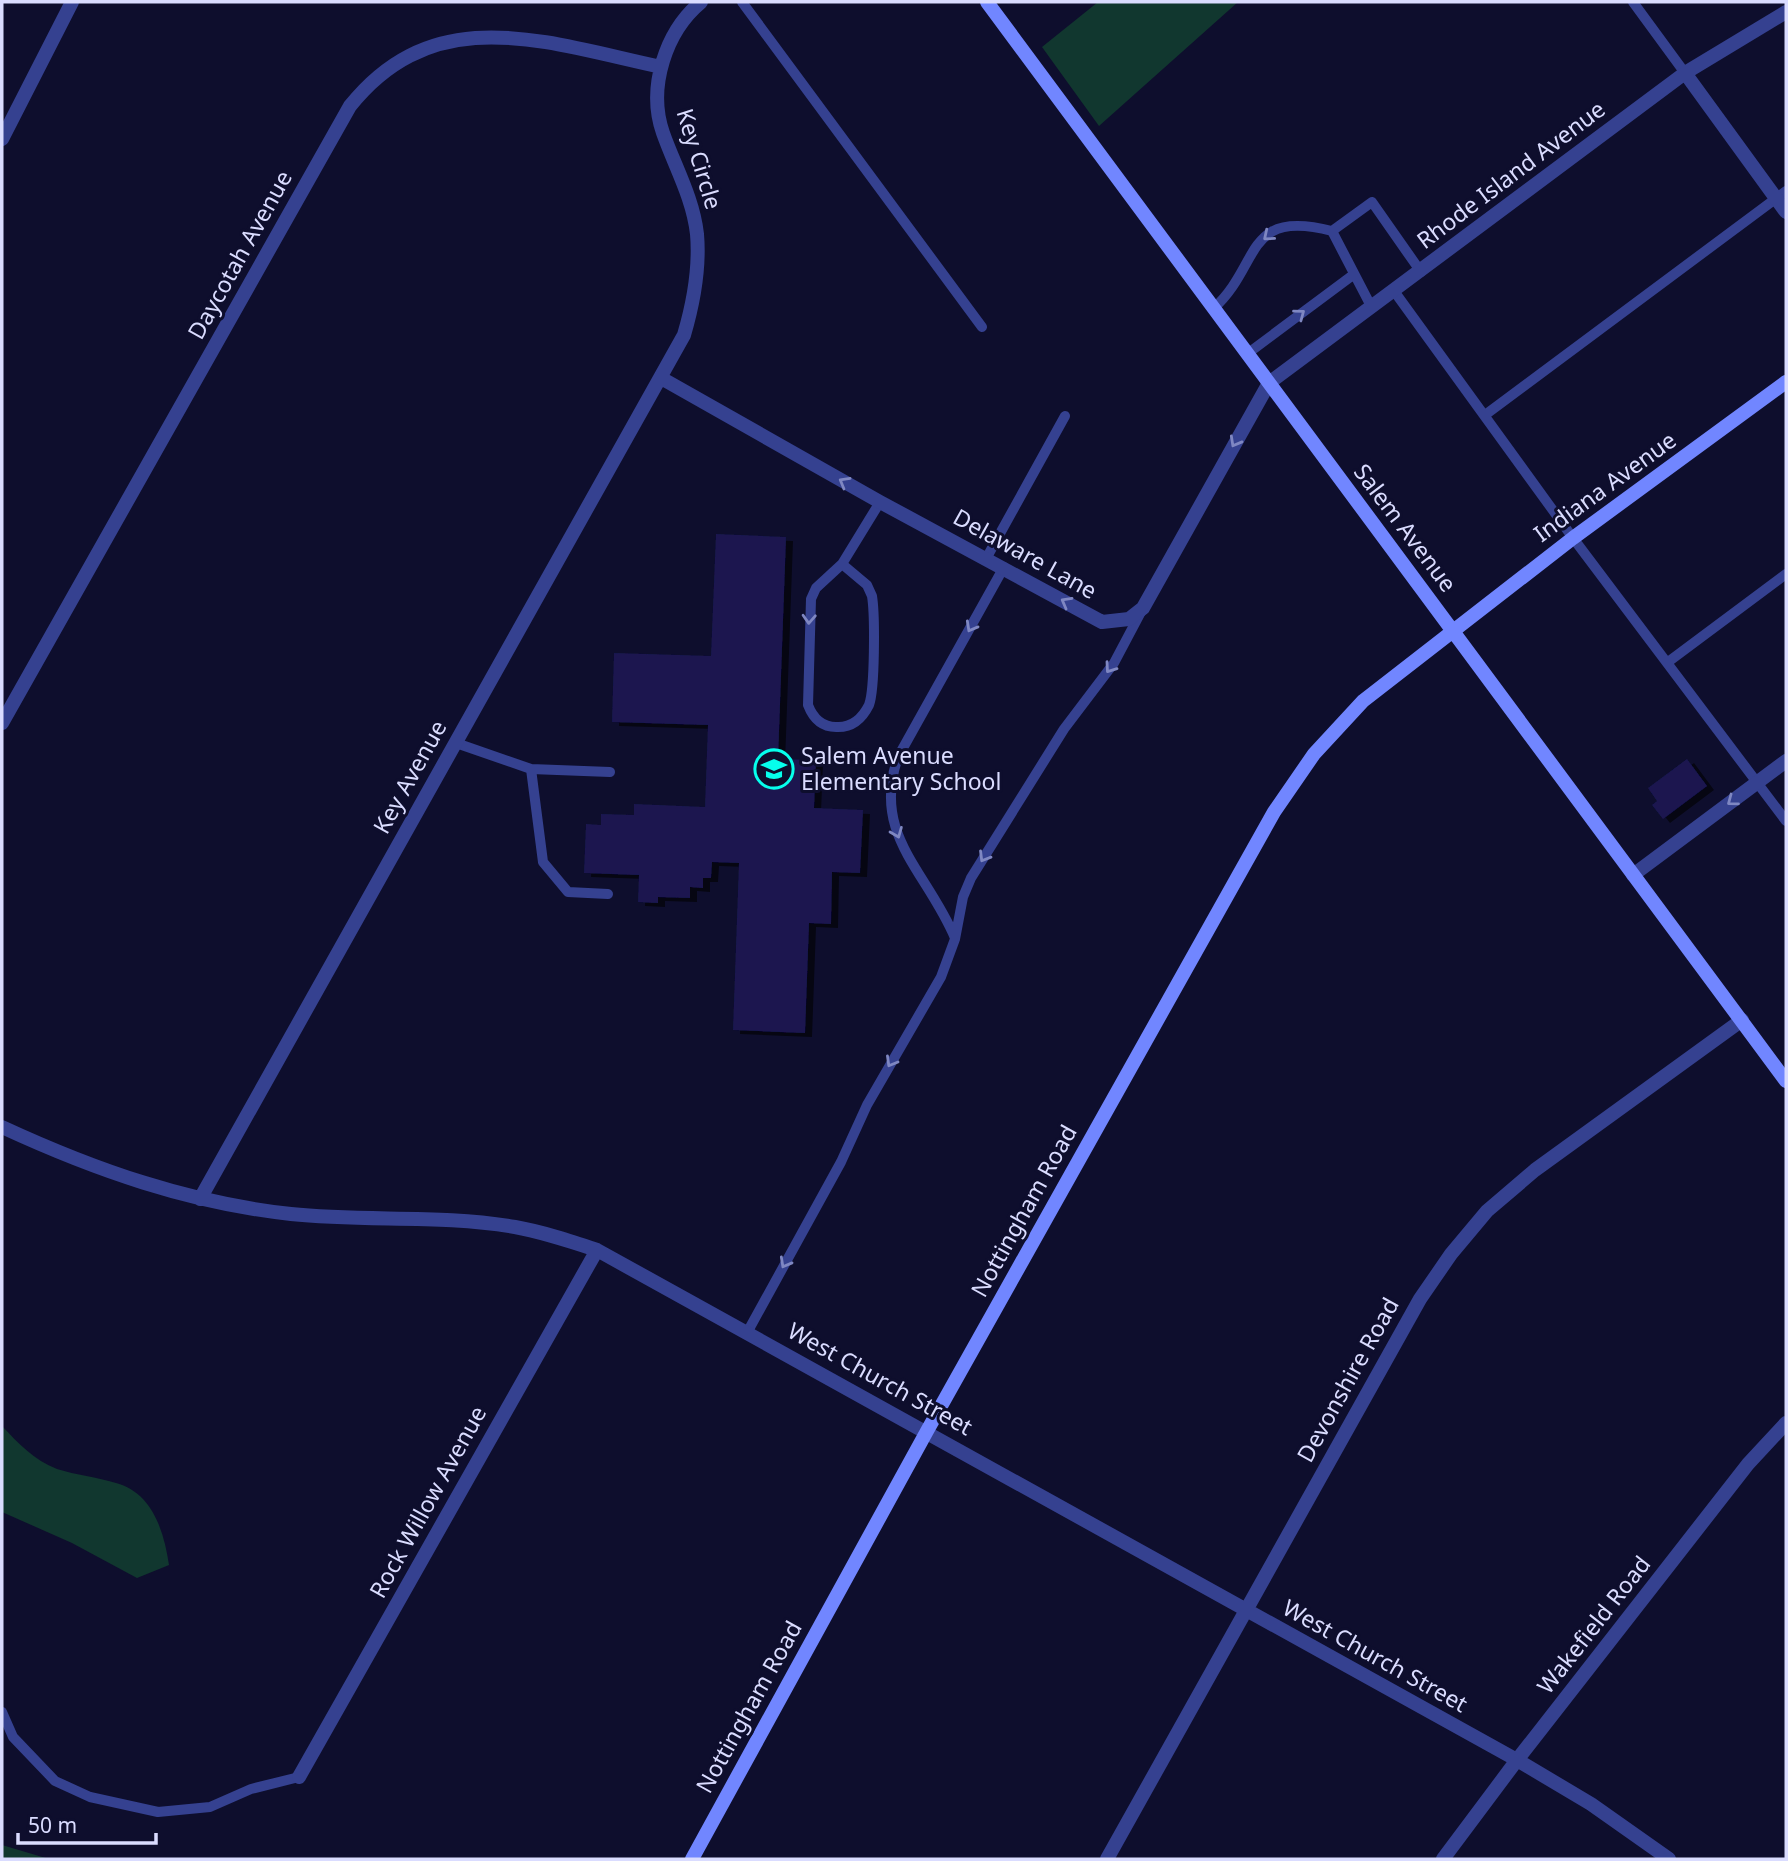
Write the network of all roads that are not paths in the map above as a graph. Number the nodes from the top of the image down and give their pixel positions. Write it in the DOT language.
graph roads {
  1 [pos="72,2"];
  2 [pos="701,2"];
  3 [pos="742,2"];
  4 [pos="987,2"];
  5 [pos="1633,2"];
  6 [pos="1786,12"];
  7 [pos="661,67"];
  8 [pos="1685,73"];
  9 [pos="2,139"];
  10 [pos="1781,195"];
  11 [pos="1786,212"];
  12 [pos="1332,231"];
  13 [pos="1421,272"];
  14 [pos="1353,275"];
  15 [pos="1394,291"];
  16 [pos="1372,307"];
  17 [pos="1213,309"];
  18 [pos="982,327"];
  19 [pos="1247,354"];
  20 [pos="661,378"];
  21 [pos="1786,382"];
  22 [pos="1269,383"];
  23 [pos="1485,415"];
  24 [pos="1065,416"];
  25 [pos="880,502"];
  26 [pos="1573,538"];
  27 [pos="987,557"];
  28 [pos="842,564"];
  29 [pos="1004,568"];
  30 [pos="1786,574"];
  31 [pos="1143,608"];
  32 [pos="1452,629"];
  33 [pos="1668,662"];
  34 [pos="2,723"];
  35 [pos="456,743"];
  36 [pos="1786,761"];
  37 [pos="531,769"];
  38 [pos="610,772"];
  39 [pos="1757,783"];
  40 [pos="1786,821"];
  41 [pos="1633,875"];
  42 [pos="608,894"];
  43 [pos="956,939"];
  44 [pos="1742,1020"];
  45 [pos="1786,1081"];
  46 [pos="2,1127"];
  47 [pos="200,1199"];
  48 [pos="597,1250"];
  49 [pos="748,1331"];
  50 [pos="1786,1423"];
  51 [pos="926,1431"];
  52 [pos="1245,1610"];
  53 [pos="2,1712"];
  54 [pos="1517,1760"];
  55 [pos="299,1777"];
  56 [pos="692,1859"];
  57 [pos="1107,1859"];
  58 [pos="1443,1859"];
  59 [pos="1669,1859"];
  1 -- 9 [label="street"];
  2 -- 7 [label="street, Key Circle"];
  3 -- 18 [label="lane"];
  4 -- 17 [label="main road, Salem Avenue"];
  5 -- 8 [label="lane"];
  6 -- 8 [label="street, Rhode Island Avenue"];
  7 -- 20 [label="street, Key Circle"];
  7 -- 34 [label="street, Daycotah Avenue"];
  8 -- 10 [label="street"];
  8 -- 13 [label="street, Rhode Island Avenue"];
  10 -- 11 [label="street"];
  10 -- 23 [label="lane"];
  12 -- 13 [label="lane"];
  12 -- 14 [label="lane"];
  12 -- 17 [label="lane, one-way"];
  13 -- 15 [label="street, Rhode Island Avenue"];
  14 -- 16 [label="lane"];
  19 -- 14 [label="lane, one-way"];
  15 -- 16 [label="street, Rhode Island Avenue"];
  15 -- 23 [label="lane"];
  16 -- 22 [label="street, Rhode Island Avenue"];
  17 -- 19 [label="main road, Salem Avenue"];
  19 -- 22 [label="main road, Salem Avenue"];
  25 -- 20 [label="street, Delaware Lane, one-way"];
  20 -- 35 [label="street, Key Avenue"];
  21 -- 26 [label="main road, Indiana Avenue"];
  22 -- 31 [label="street, one-way"];
  22 -- 32 [label="main road, Salem Avenue"];
  23 -- 26 [label="lane"];
  24 -- 27 [label="lane"];
  25 -- 27 [label="street, Delaware Lane"];
  25 -- 28 [label="lane"];
  26 -- 32 [label="main road, Indiana Avenue"];
  26 -- 33 [label="lane"];
  27 -- 29 [label="street, Delaware Lane"];
  28 -- 28 [label="lane, one-way"];
  31 -- 29 [label="street, Delaware Lane, one-way"];
  29 -- 43 [label="lane, one-way"];
  30 -- 33 [label="lane"];
  31 -- 43 [label="lane, one-way"];
  32 -- 41 [label="main road, Salem Avenue"];
  32 -- 51 [label="main road, Nottingham Road"];
  33 -- 39 [label="lane"];
  35 -- 37 [label="lane"];
  35 -- 47 [label="street, Key Avenue"];
  36 -- 39 [label="street"];
  37 -- 38 [label="lane"];
  37 -- 42 [label="lane"];
  39 -- 40 [label="lane"];
  39 -- 41 [label="street, one-way"];
  41 -- 44 [label="main road, Salem Avenue"];
  43 -- 49 [label="lane, one-way"];
  44 -- 45 [label="main road, Salem Avenue"];
  44 -- 52 [label="street, Devonshire Road"];
  46 -- 47 [label="street, West Church Street"];
  47 -- 48 [label="street, West Church Street"];
  48 -- 49 [label="street, West Church Street"];
  48 -- 55 [label="street, Rock Willow Avenue"];
  49 -- 51 [label="street, West Church Street"];
  50 -- 54 [label="street, Wakefield Road"];
  51 -- 52 [label="street, West Church Street"];
  51 -- 56 [label="main road, Nottingham Road"];
  52 -- 54 [label="street, West Church Street"];
  52 -- 57 [label="street, Devonshire Road"];
  53 -- 55 [label="lane"];
  54 -- 58 [label="street, Wakefield Road"];
  54 -- 59 [label="street, West Church Street"];
}
